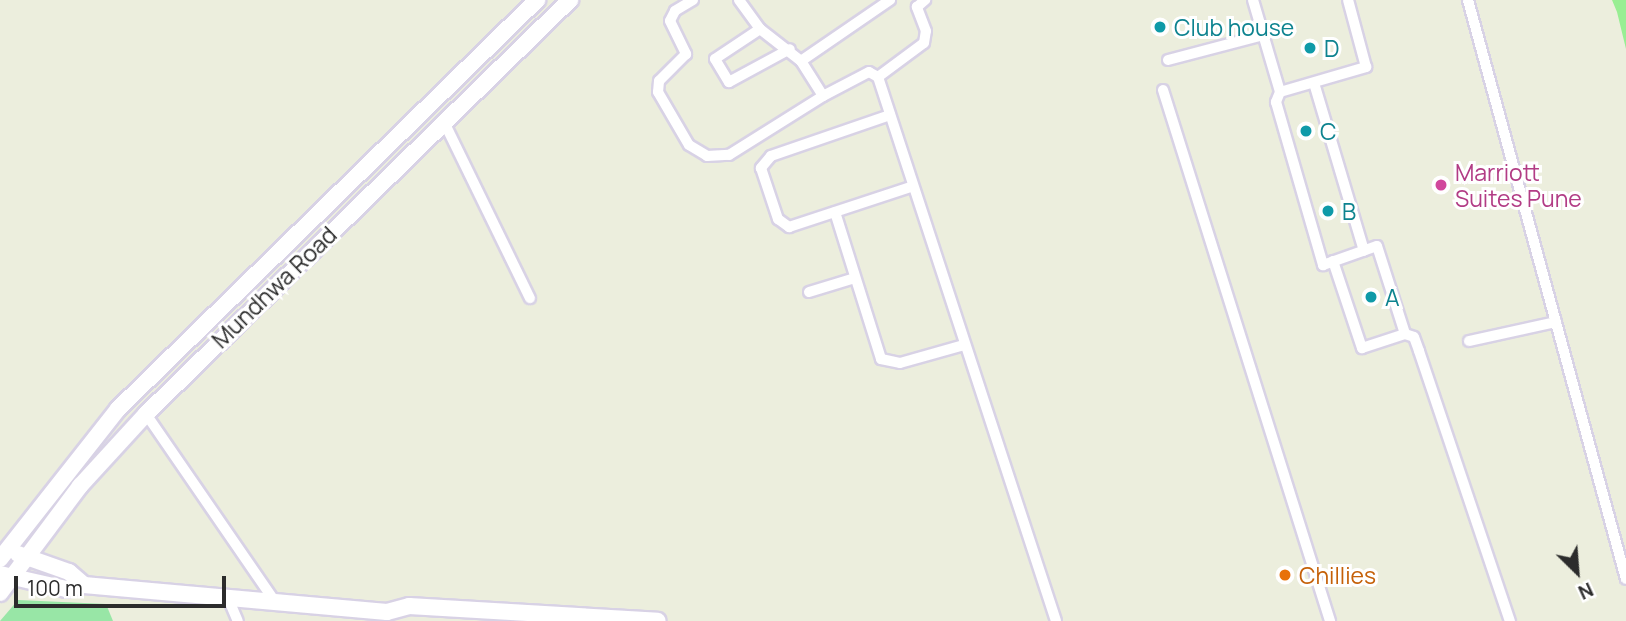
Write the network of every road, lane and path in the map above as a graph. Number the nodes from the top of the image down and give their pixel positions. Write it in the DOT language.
graph roads {
  1 [pos="537,0"];
  2 [pos="694,0"];
  3 [pos="739,0"];
  4 [pos="890,0"];
  5 [pos="925,0"];
  6 [pos="1253,0"];
  7 [pos="1348,0"];
  8 [pos="1468,0"];
  9 [pos="562,2"];
  10 [pos="760,29"];
  11 [pos="1263,35"];
  12 [pos="789,49"];
  13 [pos="1168,60"];
  14 [pos="801,61"];
  15 [pos="878,76"];
  16 [pos="1314,83"];
  17 [pos="1163,90"];
  18 [pos="1280,92"];
  19 [pos="823,96"];
  20 [pos="890,115"];
  21 [pos="444,122"];
  22 [pos="911,187"];
  23 [pos="835,212"];
  24 [pos="1364,251"];
  25 [pos="1333,261"];
  26 [pos="855,278"];
  27 [pos="809,292"];
  28 [pos="530,298"];
  29 [pos="225,305"];
  30 [pos="240,320"];
  31 [pos="1556,322"];
  32 [pos="1405,334"];
  33 [pos="1469,341"];
  34 [pos="964,345"];
  35 [pos="146,414"];
  36 [pos="2,551"];
  37 [pos="27,557"];
  38 [pos="6,575"];
  39 [pos="1626,579"];
  40 [pos="85,585"];
  41 [pos="0,593"];
  42 [pos="228,598"];
  43 [pos="275,602"];
  44 [pos="349,615"];
  45 [pos="394,617"];
  46 [pos="238,621"];
  47 [pos="658,621"];
  48 [pos="1056,621"];
  49 [pos="1330,621"];
  50 [pos="1510,621"];
  1 -- 29 [label="main road, Mundhwa Road"];
  2 -- 19 [label="street"];
  3 -- 10 [label="street"];
  4 -- 14 [label="street"];
  5 -- 15 [label="street"];
  6 -- 11 [label="street"];
  7 -- 16 [label="street"];
  8 -- 31 [label="street"];
  9 -- 21 [label="main road, Mundhwa Road"];
  10 -- 12 [label="street"];
  10 -- 12 [label="street"];
  11 -- 13 [label="street"];
  11 -- 18 [label="street"];
  12 -- 14 [label="street"];
  14 -- 19 [label="street"];
  15 -- 19 [label="street"];
  15 -- 20 [label="street"];
  16 -- 18 [label="street"];
  16 -- 24 [label="street"];
  17 -- 49 [label="street"];
  18 -- 25 [label="street"];
  20 -- 22 [label="street"];
  20 -- 23 [label="street"];
  21 -- 28 [label="street"];
  21 -- 30 [label="main road, Mundhwa Road"];
  22 -- 23 [label="street"];
  22 -- 34 [label="street"];
  23 -- 26 [label="street"];
  24 -- 25 [label="street"];
  24 -- 32 [label="street"];
  25 -- 32 [label="street"];
  26 -- 27 [label="street"];
  26 -- 34 [label="street"];
  29 -- 30 [label="main road"];
  29 -- 36 [label="main road, Mundhwa Road"];
  30 -- 35 [label="main road, Mundhwa Road"];
  31 -- 33 [label="street"];
  31 -- 39 [label="street"];
  32 -- 50 [label="street"];
  34 -- 48 [label="street"];
  35 -- 37 [label="main road, Mundhwa Road"];
  35 -- 43 [label="street"];
  36 -- 37 [label="main road"];
  37 -- 38 [label="main road, Mundhwa Road"];
  37 -- 40 [label="main road"];
  38 -- 40 [label="main road"];
  38 -- 41 [label="main road, Mundhwa Road"];
  40 -- 42 [label="main road"];
  42 -- 43 [label="main road"];
  42 -- 46 [label="street"];
  43 -- 44 [label="main road"];
  44 -- 45 [label="main road"];
  45 -- 47 [label="main road"];
}
